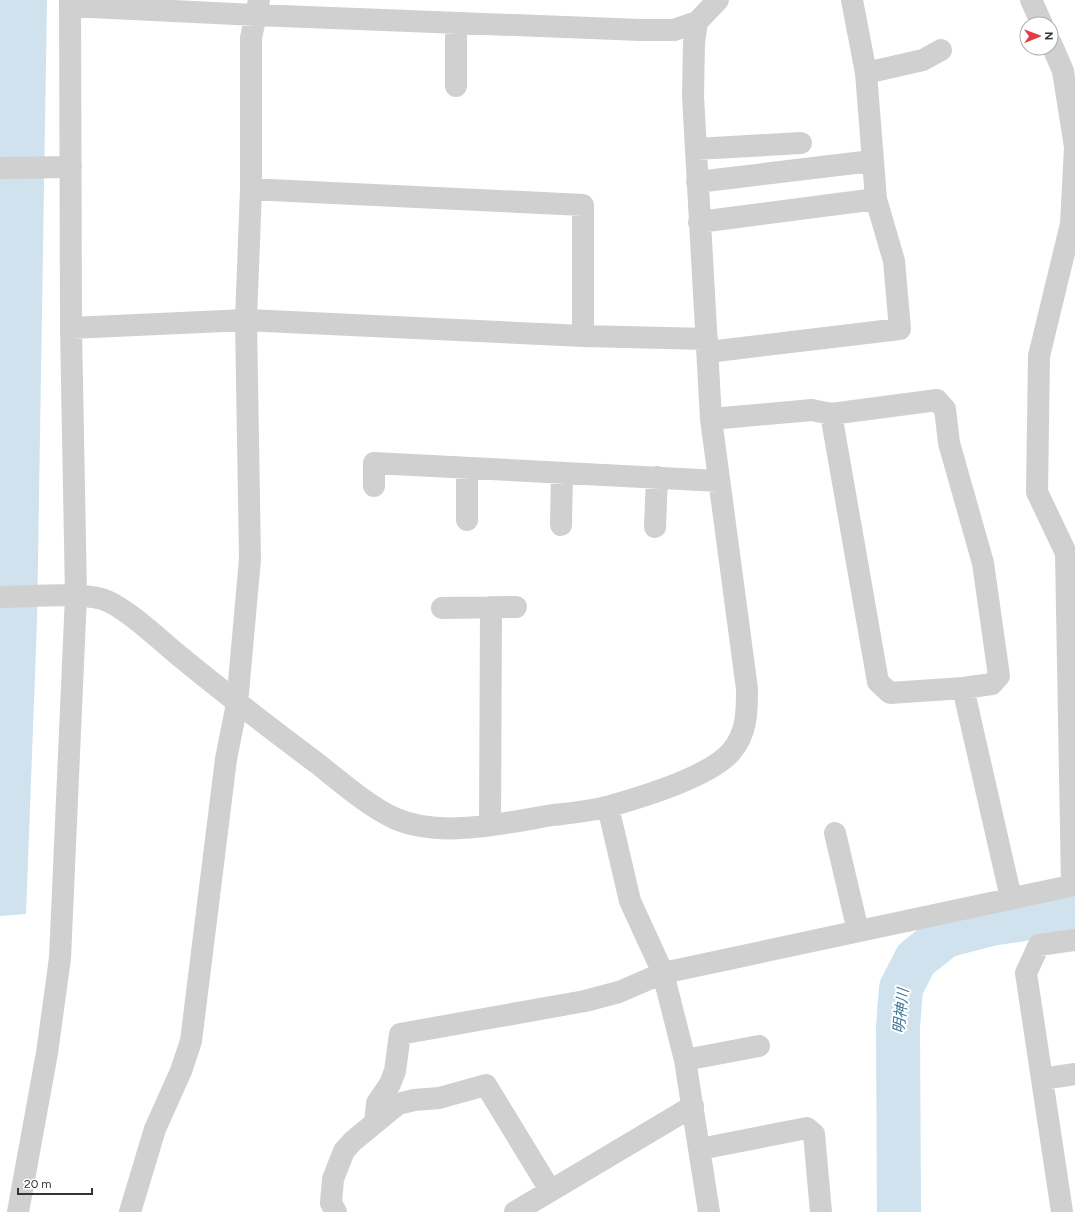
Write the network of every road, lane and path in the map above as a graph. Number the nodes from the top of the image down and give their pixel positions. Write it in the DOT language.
graph roads {
  1 [pos="718,0"];
  2 [pos="852,0"];
  3 [pos="1031,0"];
  4 [pos="70,3"];
  5 [pos="257,8"];
  6 [pos="1038,16"];
  7 [pos="697,22"];
  8 [pos="456,23"];
  9 [pos="941,50"];
  10 [pos="1057,56"];
  11 [pos="866,74"];
  12 [pos="456,86"];
  13 [pos="801,143"];
  14 [pos="696,149"];
  15 [pos="872,161"];
  16 [pos="66,167"];
  17 [pos="0,168"];
  18 [pos="697,182"];
  19 [pos="252,189"];
  20 [pos="876,199"];
  21 [pos="699,222"];
  22 [pos="246,320"];
  23 [pos="71,328"];
  24 [pos="583,336"];
  25 [pos="708,346"];
  26 [pos="831,414"];
  27 [pos="711,419"];
  28 [pos="467,468"];
  29 [pos="562,473"];
  30 [pos="657,477"];
  31 [pos="719,481"];
  32 [pos="374,486"];
  33 [pos="467,520"];
  34 [pos="561,525"];
  35 [pos="655,527"];
  36 [pos="68,596"];
  37 [pos="0,597"];
  38 [pos="491,607"];
  39 [pos="516,607"];
  40 [pos="442,608"];
  41 [pos="963,688"];
  42 [pos="238,704"];
  43 [pos="608,807"];
  44 [pos="490,825"];
  45 [pos="835,833"];
  46 [pos="1074,885"];
  47 [pos="1011,898"];
  48 [pos="858,931"];
  49 [pos="1075,940"];
  50 [pos="663,973"];
  51 [pos="759,1046"];
  52 [pos="685,1060"];
  53 [pos="1075,1074"];
  54 [pos="1042,1079"];
  55 [pos="693,1106"];
  56 [pos="375,1123"];
  57 [pos="700,1148"];
  58 [pos="550,1190"];
  59 [pos="1066,1205"];
  60 [pos="18,1212"];
  61 [pos="130,1212"];
  62 [pos="336,1212"];
  63 [pos="515,1212"];
  64 [pos="709,1212"];
  65 [pos="821,1212"];
  1 -- 7 [label="street"];
  2 -- 11 [label="street"];
  3 -- 6 [label="street"];
  4 -- 5 [label="street"];
  4 -- 16 [label="street"];
  5 -- 8 [label="street"];
  5 -- 19 [label="street"];
  7 -- 8 [label="street"];
  7 -- 14 [label="street"];
  8 -- 12 [label="street"];
  9 -- 11 [label="street"];
  10 -- 46 [label="street"];
  11 -- 15 [label="street"];
  13 -- 14 [label="street"];
  14 -- 18 [label="street"];
  15 -- 18 [label="street"];
  15 -- 20 [label="street"];
  16 -- 17 [label="street"];
  16 -- 23 [label="street"];
  18 -- 21 [label="street"];
  19 -- 22 [label="street"];
  19 -- 24 [label="street"];
  20 -- 21 [label="street"];
  20 -- 25 [label="street"];
  21 -- 25 [label="street"];
  22 -- 23 [label="street"];
  22 -- 24 [label="street"];
  22 -- 42 [label="street"];
  23 -- 36 [label="street"];
  24 -- 25 [label="street"];
  25 -- 27 [label="street"];
  26 -- 27 [label="street"];
  26 -- 41 [label="street"];
  26 -- 41 [label="street"];
  27 -- 31 [label="street"];
  28 -- 29 [label="street"];
  28 -- 32 [label="street"];
  28 -- 33 [label="street"];
  29 -- 30 [label="street"];
  29 -- 34 [label="street"];
  30 -- 31 [label="street"];
  30 -- 35 [label="street"];
  31 -- 43 [label="street"];
  36 -- 37 [label="street"];
  36 -- 42 [label="street"];
  36 -- 60 [label="street"];
  38 -- 39 [label="street"];
  38 -- 40 [label="street"];
  38 -- 44 [label="street"];
  41 -- 47 [label="street"];
  42 -- 44 [label="street"];
  42 -- 61 [label="street"];
  43 -- 44 [label="street"];
  43 -- 50 [label="street"];
  45 -- 48 [label="street"];
  46 -- 47 [label="street"];
  47 -- 48 [label="street"];
  48 -- 50 [label="street"];
  49 -- 54 [label="street"];
  50 -- 52 [label="street"];
  50 -- 56 [label="street"];
  51 -- 52 [label="street"];
  52 -- 55 [label="street"];
  53 -- 54 [label="street"];
  54 -- 59 [label="street"];
  55 -- 57 [label="street"];
  55 -- 58 [label="street"];
  56 -- 58 [label="street"];
  56 -- 62 [label="street"];
  57 -- 64 [label="street"];
  57 -- 65 [label="street"];
  58 -- 63 [label="street"];
}
